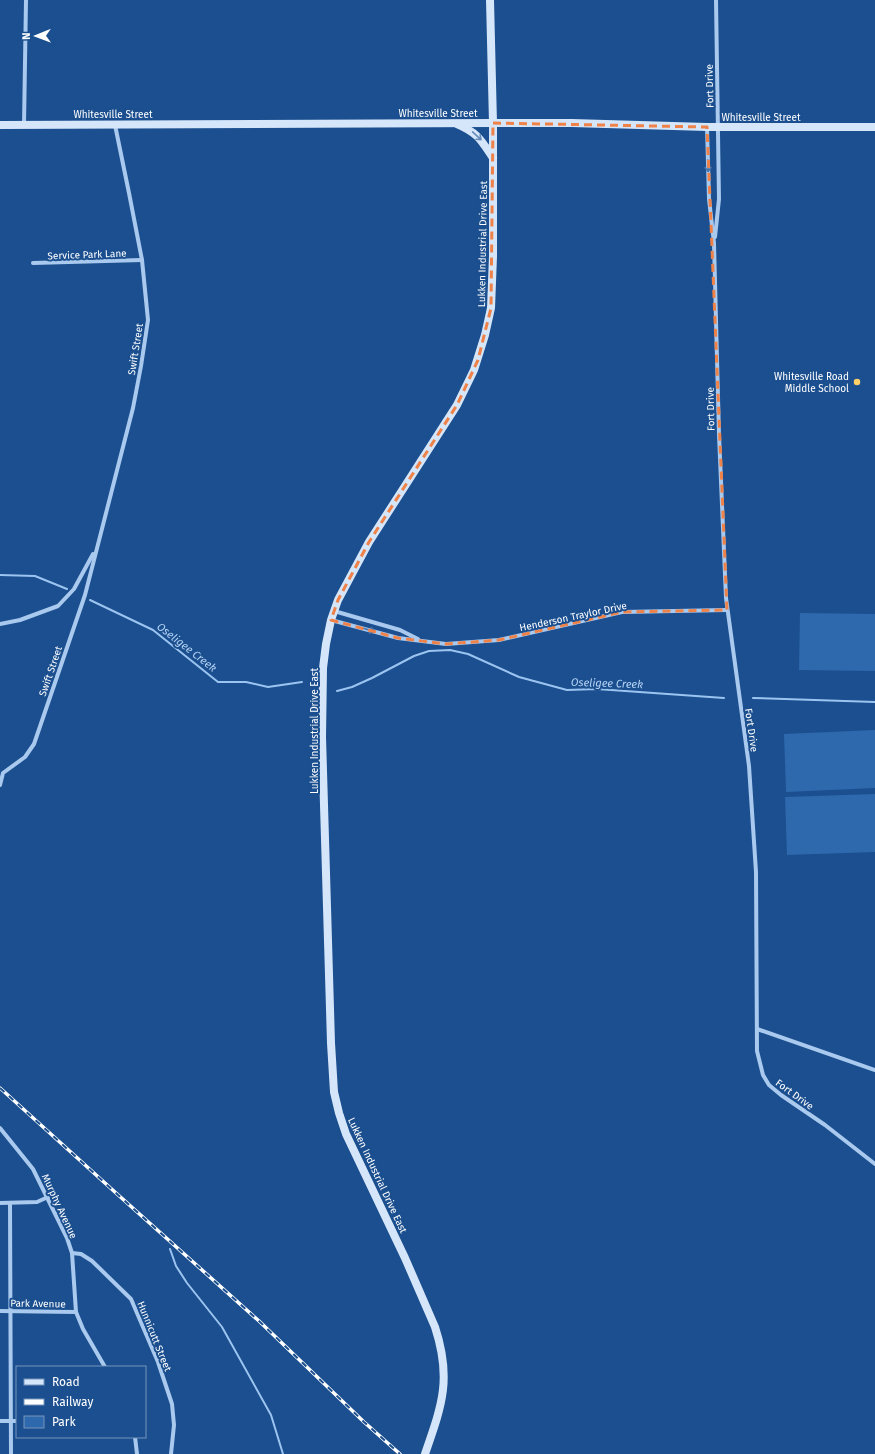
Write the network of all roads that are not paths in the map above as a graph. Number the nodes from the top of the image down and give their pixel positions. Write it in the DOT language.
graph roads {
  1 [pos="26,0"];
  2 [pos="490,0"];
  3 [pos="716,0"];
  4 [pos="493,122"];
  5 [pos="453,123"];
  6 [pos="115,124"];
  7 [pos="0,125"];
  8 [pos="24,125"];
  9 [pos="707,127"];
  10 [pos="718,127"];
  11 [pos="875,127"];
  12 [pos="493,158"];
  13 [pos="714,243"];
  14 [pos="142,260"];
  15 [pos="32,263"];
  16 [pos="96,550"];
  17 [pos="728,610"];
  18 [pos="334,611"];
  19 [pos="331,620"];
  20 [pos="0,624"];
  21 [pos="422,641"];
  22 [pos="0,785"];
  23 [pos="756,1029"];
  24 [pos="875,1070"];
  25 [pos="0,1128"];
  26 [pos="875,1164"];
  27 [pos="48,1198"];
  28 [pos="0,1203"];
  29 [pos="10,1203"];
  30 [pos="72,1253"];
  31 [pos="0,1311"];
  32 [pos="10,1311"];
  33 [pos="76,1312"];
  34 [pos="104,1366"];
  35 [pos="0,1421"];
  36 [pos="11,1421"];
  37 [pos="16,1421"];
  38 [pos="135,1438"];
  39 [pos="11,1454"];
  40 [pos="137,1454"];
  41 [pos="172,1454"];
  42 [pos="425,1454"];
  1 -- 8 [label="street"];
  2 -- 4 [label="main road, Lukken Industrial Drive East"];
  3 -- 10 [label="street, Fort Drive"];
  4 -- 5 [label="main road, Whitesville Street"];
  4 -- 9 [label="main road, Whitesville Street"];
  4 -- 12 [label="main road, Lukken Industrial Drive East"];
  5 -- 6 [label="main road, Whitesville Street"];
  5 -- 12 [label="main road, one-way"];
  6 -- 8 [label="main road, Whitesville Street"];
  6 -- 14 [label="street, Swift Street"];
  7 -- 8 [label="main road, Whitesville Street"];
  9 -- 10 [label="main road, Whitesville Street"];
  9 -- 13 [label="street, Fort Drive, one-way"];
  10 -- 11 [label="main road, Whitesville Street"];
  10 -- 13 [label="street, Fort Drive"];
  12 -- 18 [label="main road, Lukken Industrial Drive East"];
  13 -- 17 [label="street, Fort Drive"];
  14 -- 15 [label="street, Service Park Lane"];
  14 -- 16 [label="street, Swift Street"];
  16 -- 20 [label="street, Swift Street"];
  16 -- 22 [label="street, Swift Street"];
  17 -- 21 [label="street, Henderson Traylor Drive"];
  17 -- 23 [label="street, Fort Drive"];
  18 -- 19 [label="main road, Lukken Industrial Drive East"];
  18 -- 21 [label="street, Henderson Traylor Drive"];
  19 -- 21 [label="street, Henderson Traylor Drive, one-way"];
  19 -- 42 [label="main road, Lukken Industrial Drive East"];
  23 -- 24 [label="street"];
  23 -- 26 [label="street, Fort Drive"];
  25 -- 27 [label="street, Murphy Avenue"];
  27 -- 29 [label="street"];
  27 -- 30 [label="street, Murphy Avenue"];
  28 -- 29 [label="street"];
  29 -- 32 [label="street"];
  30 -- 33 [label="street, Murphy Avenue"];
  30 -- 41 [label="street, Hunnicutt Street"];
  31 -- 32 [label="street, Park Avenue"];
  32 -- 33 [label="street, Park Avenue"];
  32 -- 36 [label="street"];
  33 -- 34 [label="street, Murphy Avenue"];
  35 -- 36 [label="street"];
  36 -- 37 [label="street"];
  36 -- 39 [label="street"];
  38 -- 40 [label="street"];
}
